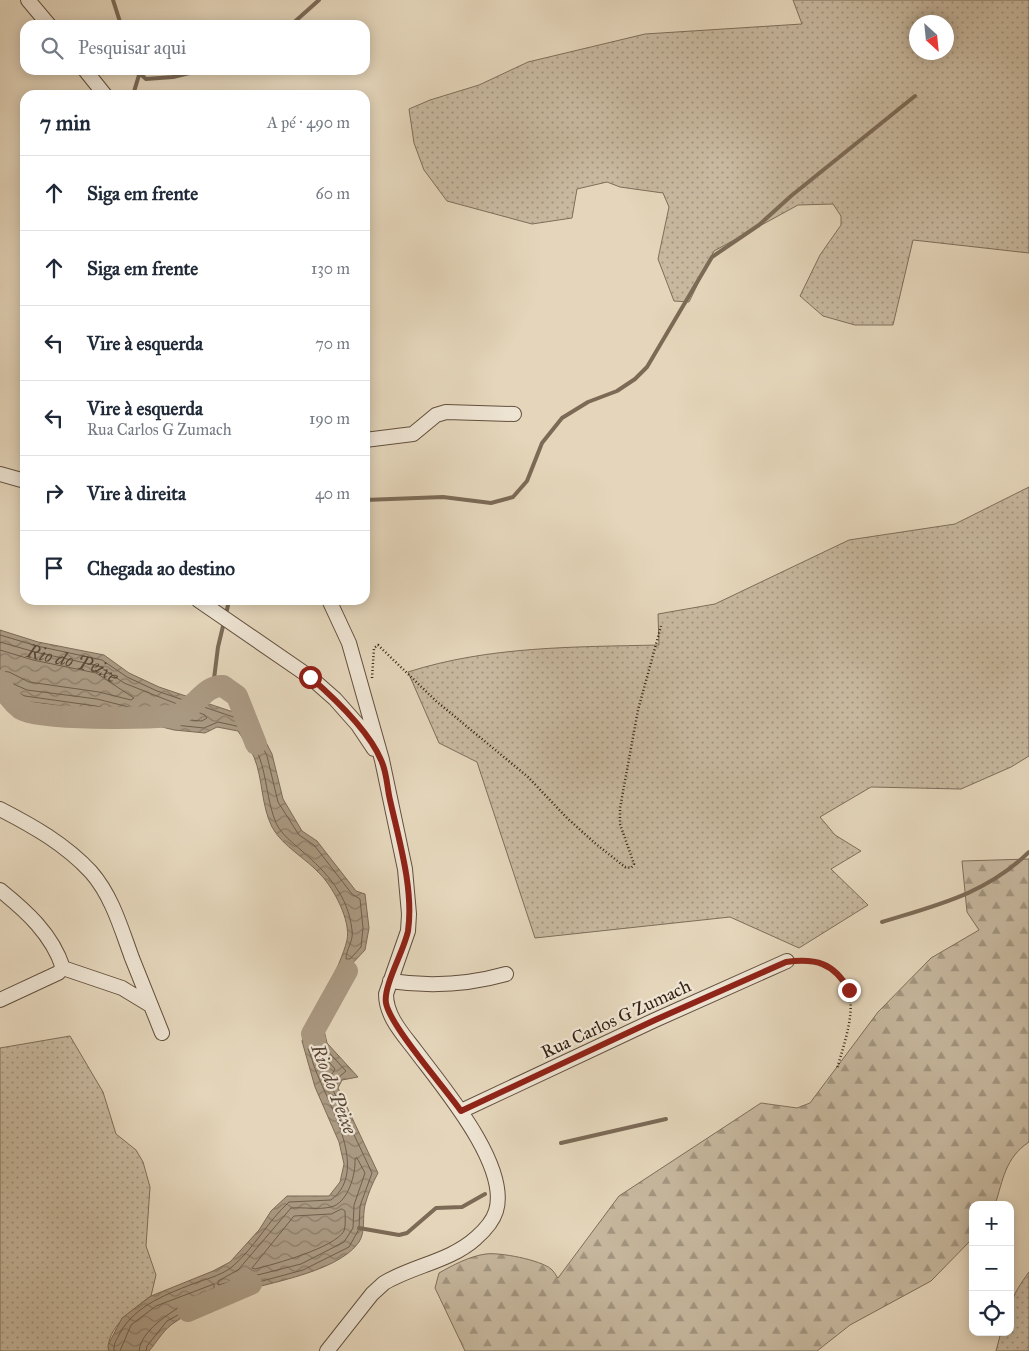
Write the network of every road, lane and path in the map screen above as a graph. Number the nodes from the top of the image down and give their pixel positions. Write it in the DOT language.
graph roads {
  1 [pos="28,0"];
  2 [pos="45,20"];
  3 [pos="89,75"];
  4 [pos="101,90"];
  5 [pos="514,414"];
  6 [pos="370,439"];
  7 [pos="0,474"];
  8 [pos="20,480"];
  9 [pos="206,605"];
  10 [pos="331,605"];
  11 [pos="661,626"];
  12 [pos="363,695"];
  13 [pos="382,760"];
  14 [pos="0,808"];
  15 [pos="0,890"];
  16 [pos="786,962"];
  17 [pos="63,968"];
  18 [pos="506,974"];
  19 [pos="390,981"];
  20 [pos="0,1000"];
  21 [pos="150,1005"];
  22 [pos="162,1033"];
  23 [pos="837,1069"];
  24 [pos="461,1111"];
  25 [pos="327,1351"];
  1 -- 2 [label="street"];
  3 -- 4 [label="street"];
  5 -- 6 [label="street"];
  7 -- 8 [label="street"];
  9 -- 13 [label="street"];
  10 -- 12 [label="street"];
  11 -- 12 [label="path"];
  12 -- 13 [label="street"];
  13 -- 19 [label="street"];
  14 -- 21 [label="street"];
  15 -- 17 [label="street"];
  16 -- 23 [label="path"];
  16 -- 24 [label="street, Rua Carlos G Zumach"];
  17 -- 20 [label="street"];
  17 -- 21 [label="street"];
  18 -- 19 [label="street"];
  19 -- 24 [label="street"];
  21 -- 22 [label="street"];
  24 -- 25 [label="street"];
}
